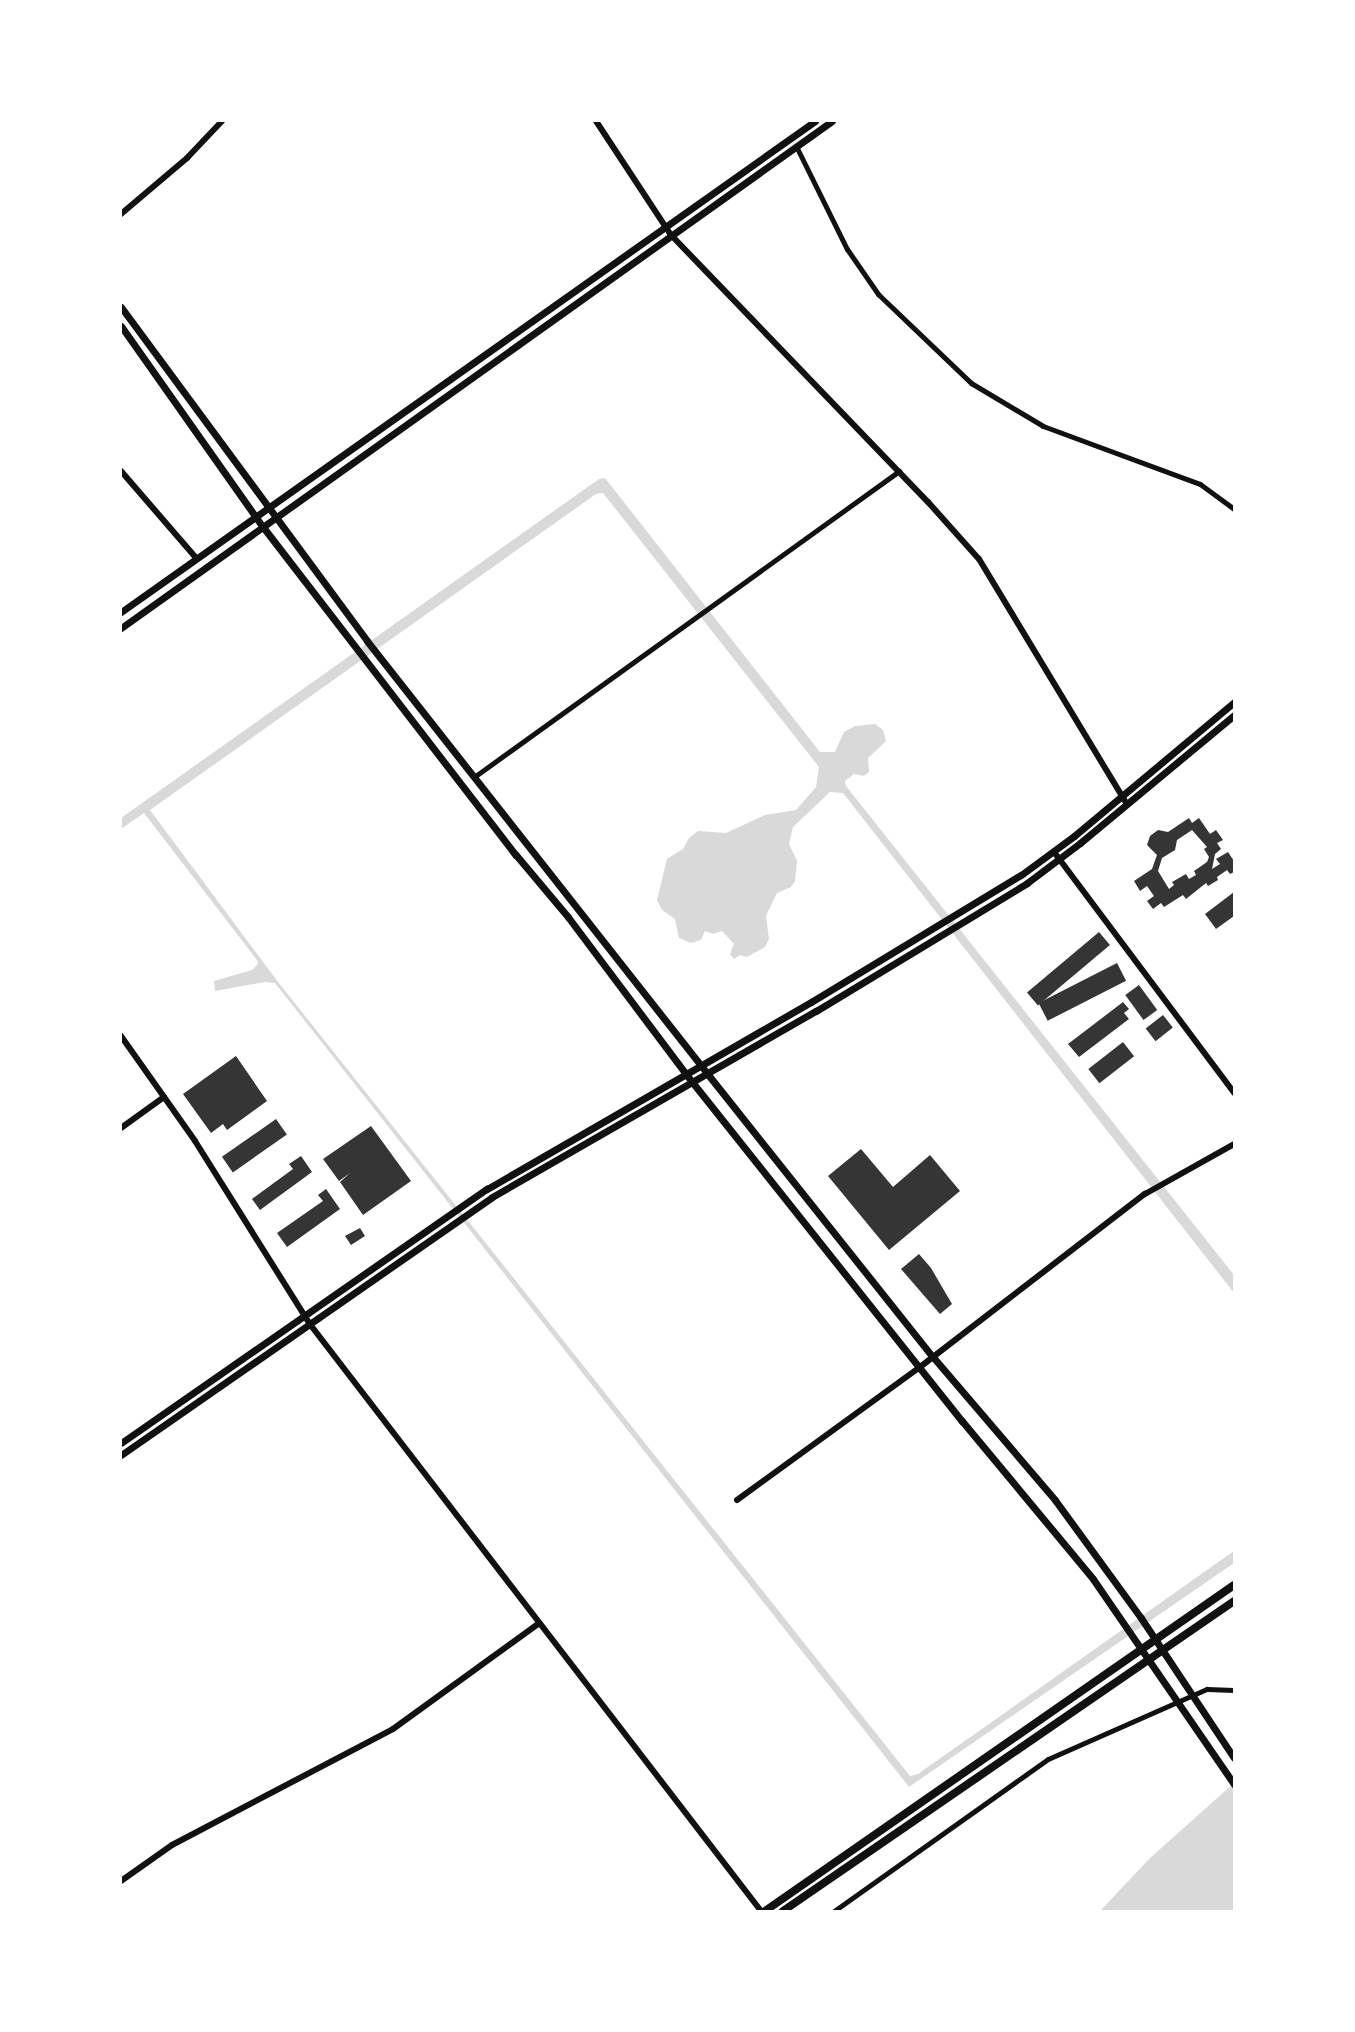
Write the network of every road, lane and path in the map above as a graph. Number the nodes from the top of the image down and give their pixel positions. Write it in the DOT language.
graph roads {
  1 [pos="222,121"];
  2 [pos="596,121"];
  3 [pos="815,121"];
  4 [pos="832,121"];
  5 [pos="796,146"];
  6 [pos="121,214"];
  7 [pos="666,228"];
  8 [pos="671,235"];
  9 [pos="121,307"];
  10 [pos="121,326"];
  11 [pos="121,471"];
  12 [pos="899,471"];
  13 [pos="269,509"];
  14 [pos="1234,509"];
  15 [pos="256,517"];
  16 [pos="276,517"];
  17 [pos="263,527"];
  18 [pos="197,559"];
  19 [pos="121,612"];
  20 [pos="121,628"];
  21 [pos="1234,702"];
  22 [pos="1234,715"];
  23 [pos="474,778"];
  24 [pos="1121,797"];
  25 [pos="1127,804"];
  26 [pos="1054,852"];
  27 [pos="1060,860"];
  28 [pos="121,1036"];
  29 [pos="699,1065"];
  30 [pos="706,1072"];
  31 [pos="685,1073"];
  32 [pos="691,1081"];
  33 [pos="1234,1093"];
  34 [pos="164,1097"];
  35 [pos="121,1128"];
  36 [pos="1234,1144"];
  37 [pos="304,1315"];
  38 [pos="309,1323"];
  39 [pos="933,1357"];
  40 [pos="920,1367"];
  41 [pos="121,1443"];
  42 [pos="121,1455"];
  43 [pos="737,1500"];
  44 [pos="1234,1585"];
  45 [pos="1234,1601"];
  46 [pos="538,1624"];
  47 [pos="1234,1690"];
  48 [pos="1234,1758"];
  49 [pos="1234,1784"];
  50 [pos="121,1881"];
  51 [pos="763,1911"];
  52 [pos="783,1911"];
  53 [pos="834,1911"];
  1 -- 6 [label="street"];
  2 -- 7 [label="street"];
  3 -- 7 [label="main road"];
  4 -- 5 [label="main road"];
  5 -- 8 [label="main road"];
  5 -- 14 [label="street"];
  7 -- 8 [label="street"];
  7 -- 13 [label="main road"];
  8 -- 12 [label="street"];
  8 -- 16 [label="main road"];
  9 -- 13 [label="main road"];
  10 -- 15 [label="main road"];
  11 -- 18 [label="street"];
  12 -- 23 [label="street"];
  12 -- 24 [label="street"];
  13 -- 15 [label="main road"];
  13 -- 16 [label="main road"];
  15 -- 17 [label="main road"];
  15 -- 18 [label="main road"];
  16 -- 17 [label="main road"];
  16 -- 23 [label="main road"];
  17 -- 20 [label="main road"];
  17 -- 31 [label="main road"];
  18 -- 19 [label="main road"];
  21 -- 24 [label="main road"];
  22 -- 25 [label="main road"];
  23 -- 29 [label="main road"];
  24 -- 25 [label="street"];
  24 -- 26 [label="main road"];
  25 -- 27 [label="main road"];
  26 -- 27 [label="street"];
  26 -- 29 [label="main road"];
  27 -- 30 [label="main road"];
  27 -- 33 [label="street"];
  28 -- 34 [label="street"];
  29 -- 30 [label="main road"];
  29 -- 31 [label="main road"];
  30 -- 32 [label="main road"];
  30 -- 39 [label="main road"];
  31 -- 32 [label="main road"];
  31 -- 37 [label="main road"];
  32 -- 38 [label="main road"];
  32 -- 40 [label="main road"];
  34 -- 35 [label="street"];
  34 -- 37 [label="street"];
  36 -- 39 [label="street"];
  37 -- 38 [label="street"];
  37 -- 41 [label="main road"];
  38 -- 42 [label="main road"];
  38 -- 46 [label="street"];
  39 -- 40 [label="street"];
  39 -- 48 [label="main road"];
  40 -- 43 [label="street"];
  40 -- 49 [label="main road"];
  44 -- 51 [label="main road"];
  45 -- 52 [label="main road"];
  46 -- 50 [label="street"];
  46 -- 51 [label="street"];
  47 -- 53 [label="street"];
}
